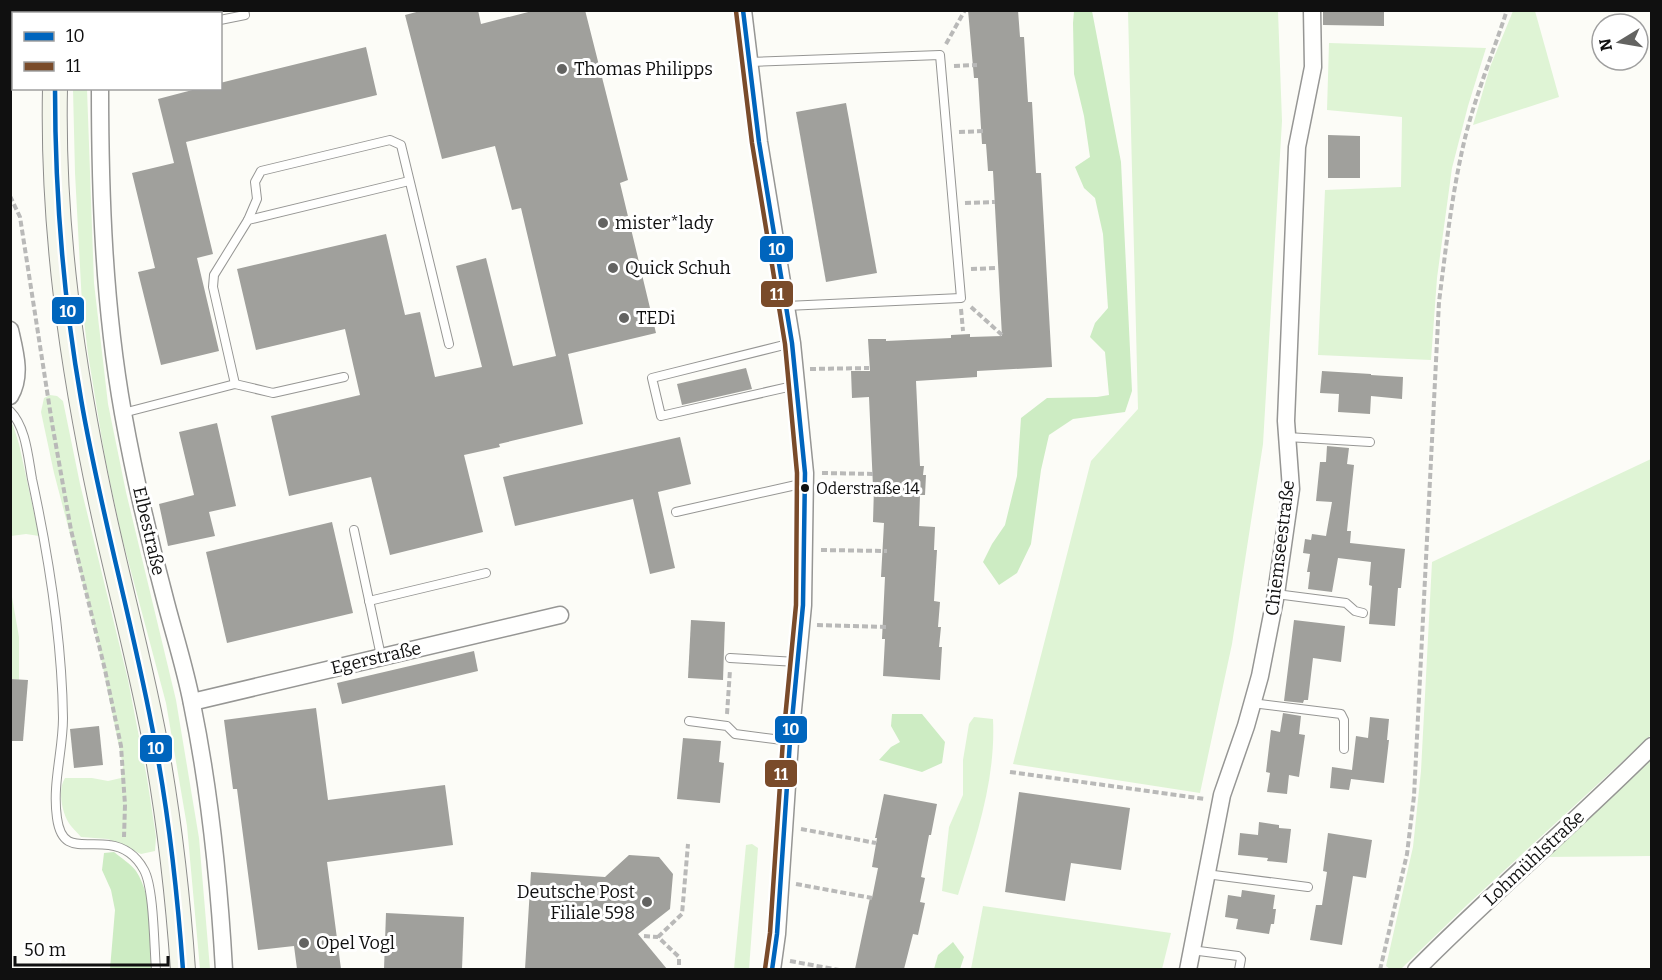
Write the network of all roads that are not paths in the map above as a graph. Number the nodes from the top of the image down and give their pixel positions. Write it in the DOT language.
graph roads {
  1 [pos="244,10"];
  2 [pos="743,10"];
  3 [pos="1312,10"];
  4 [pos="222,20"];
  5 [pos="749,62"];
  6 [pos="55,90"];
  7 [pos="100,90"];
  8 [pos="409,181"];
  9 [pos="248,220"];
  10 [pos="786,306"];
  11 [pos="10,330"];
  12 [pos="792,343"];
  13 [pos="448,344"];
  14 [pos="344,377"];
  15 [pos="796,377"];
  16 [pos="235,384"];
  17 [pos="10,396"];
  18 [pos="10,411"];
  19 [pos="123,413"];
  20 [pos="1287,436"];
  21 [pos="1370,442"];
  22 [pos="805,478"];
  23 [pos="676,512"];
  24 [pos="354,530"];
  25 [pos="486,573"];
  26 [pos="1276,594"];
  27 [pos="369,602"];
  28 [pos="1363,613"];
  29 [pos="560,615"];
  30 [pos="381,656"];
  31 [pos="730,658"];
  32 [pos="797,662"];
  33 [pos="192,702"];
  34 [pos="1252,703"];
  35 [pos="689,721"];
  36 [pos="790,741"];
  37 [pos="1652,746"];
  38 [pos="1344,749"];
  39 [pos="1206,874"];
  40 [pos="1308,886"];
  41 [pos="1191,950"];
  42 [pos="773,964"];
  43 [pos="156,969"];
  44 [pos="183,969"];
  45 [pos="224,969"];
  46 [pos="1188,969"];
  47 [pos="1239,969"];
  48 [pos="1416,969"];
  1 -- 4 [label="lane"];
  2 -- 5 [label="street"];
  3 -- 20 [label="street, Chiemseestraße"];
  5 -- 10 [label="street"];
  5 -- 10 [label="lane"];
  6 -- 44 [label="main road"];
  7 -- 19 [label="street, Elbestraße"];
  8 -- 9 [label="lane"];
  8 -- 9 [label="lane"];
  8 -- 13 [label="lane"];
  9 -- 16 [label="lane"];
  10 -- 12 [label="street"];
  11 -- 17 [label="street"];
  12 -- 15 [label="street"];
  12 -- 15 [label="lane"];
  14 -- 16 [label="lane"];
  15 -- 22 [label="street"];
  16 -- 19 [label="lane"];
  18 -- 43 [label="lane"];
  19 -- 33 [label="street, Elbestraße"];
  20 -- 21 [label="lane"];
  20 -- 26 [label="street, Chiemseestraße"];
  22 -- 23 [label="lane"];
  22 -- 32 [label="street"];
  24 -- 27 [label="lane"];
  25 -- 27 [label="lane"];
  26 -- 28 [label="lane"];
  26 -- 34 [label="street, Chiemseestraße"];
  27 -- 30 [label="lane"];
  29 -- 30 [label="street, Egerstraße"];
  30 -- 33 [label="street, Egerstraße"];
  31 -- 32 [label="lane"];
  32 -- 36 [label="street"];
  33 -- 45 [label="street, Elbestraße"];
  34 -- 38 [label="lane"];
  34 -- 39 [label="street, Chiemseestraße"];
  35 -- 36 [label="lane"];
  36 -- 42 [label="street"];
  37 -- 48 [label="street, Lohmühlstraße"];
  39 -- 40 [label="lane"];
  39 -- 41 [label="street, Chiemseestraße"];
  41 -- 46 [label="street, Chiemseestraße"];
  41 -- 47 [label="lane"];
}
